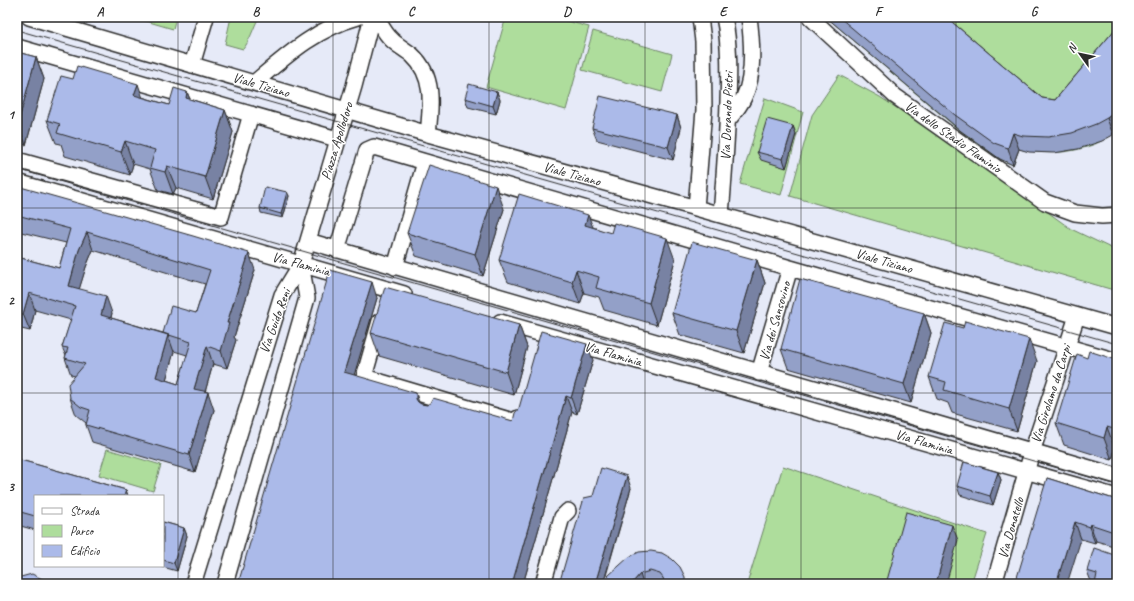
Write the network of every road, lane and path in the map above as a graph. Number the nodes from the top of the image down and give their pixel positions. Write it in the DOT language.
graph roads {
  1 [pos="29,17"];
  2 [pos="206,17"];
  3 [pos="358,17"];
  4 [pos="372,17"];
  5 [pos="376,17"];
  6 [pos="700,17"];
  7 [pos="724,17"];
  8 [pos="749,17"];
  9 [pos="810,17"];
  10 [pos="17,47"];
  11 [pos="703,49"];
  12 [pos="728,49"];
  13 [pos="192,65"];
  14 [pos="254,83"];
  15 [pos="346,110"];
  16 [pos="250,114"];
  17 [pos="728,120"];
  18 [pos="428,134"];
  19 [pos="338,139"];
  20 [pos="17,160"];
  21 [pos="425,162"];
  22 [pos="17,182"];
  23 [pos="696,208"];
  24 [pos="721,215"];
  25 [pos="1117,215"];
  26 [pos="308,241"];
  27 [pos="337,250"];
  28 [pos="301,264"];
  29 [pos="395,267"];
  30 [pos="790,268"];
  31 [pos="389,290"];
  32 [pos="419,298"];
  33 [pos="1077,316"];
  34 [pos="487,318"];
  35 [pos="1117,328"];
  36 [pos="1066,347"];
  37 [pos="1117,361"];
  38 [pos="759,373"];
  39 [pos="520,407"];
  40 [pos="1032,452"];
  41 [pos="1027,472"];
  42 [pos="1117,476"];
  43 [pos="1117,497"];
  44 [pos="568,511"];
  45 [pos="193,584"];
  46 [pos="225,584"];
  47 [pos="543,584"];
  48 [pos="994,584"];
  1 -- 13 [label="street, Viale Tiziano"];
  2 -- 13 [label="street"];
  3 -- 14 [label="street"];
  4 -- 15 [label="street, Piazza Apollodoro"];
  5 -- 18 [label="street"];
  6 -- 11 [label="street, Via Dorando Pietri"];
  7 -- 12 [label="street, Via Dorando Pietri"];
  8 -- 17 [label="street"];
  9 -- 25 [label="street, Via dello Stadio Flaminio"];
  10 -- 16 [label="street"];
  11 -- 12 [label="street"];
  11 -- 23 [label="street, Via Dorando Pietri"];
  12 -- 17 [label="street, Via Dorando Pietri"];
  13 -- 14 [label="street, Viale Tiziano"];
  14 -- 15 [label="street, Viale Tiziano"];
  15 -- 18 [label="street, Viale Tiziano"];
  15 -- 19 [label="street, Piazza Apollodoro"];
  16 -- 19 [label="street"];
  16 -- 20 [label="street"];
  17 -- 24 [label="street, Via Dorando Pietri"];
  18 -- 23 [label="street, Viale Tiziano"];
  19 -- 26 [label="street, Piazza Apollodoro"];
  21 -- 27 [label="street, Viale Tiziano"];
  21 -- 29 [label="street"];
  21 -- 30 [label="street, Viale Tiziano"];
  22 -- 28 [label="street, Via Flaminia"];
  23 -- 24 [label="street, Viale Tiziano"];
  24 -- 33 [label="street, Viale Tiziano"];
  26 -- 27 [label="street, Via Flaminia"];
  26 -- 28 [label="street, Piazza Apollodoro"];
  27 -- 29 [label="street, Via Flaminia"];
  28 -- 31 [label="street, Via Flaminia"];
  28 -- 45 [label="street, Via Guido Reni"];
  28 -- 46 [label="street, Via Guido Reni"];
  29 -- 38 [label="street, Via Flaminia"];
  30 -- 36 [label="street, Viale Tiziano"];
  30 -- 38 [label="street, Via dei Sansovino"];
  31 -- 32 [label="street, Via Flaminia"];
  31 -- 39 [label="street"];
  33 -- 35 [label="street, Viale Tiziano"];
  33 -- 36 [label="street, Via Girolamo da Carpi"];
  34 -- 41 [label="street, Via Flaminia"];
  36 -- 37 [label="street, Viale Tiziano"];
  36 -- 40 [label="street, Via Girolamo da Carpi"];
  38 -- 40 [label="street, Via Flaminia"];
  40 -- 41 [label="street, Via Girolamo da Carpi"];
  40 -- 42 [label="street, Via Flaminia"];
  41 -- 43 [label="street, Via Flaminia"];
  41 -- 48 [label="street, Via Donatello"];
  44 -- 47 [label="street"];
}
